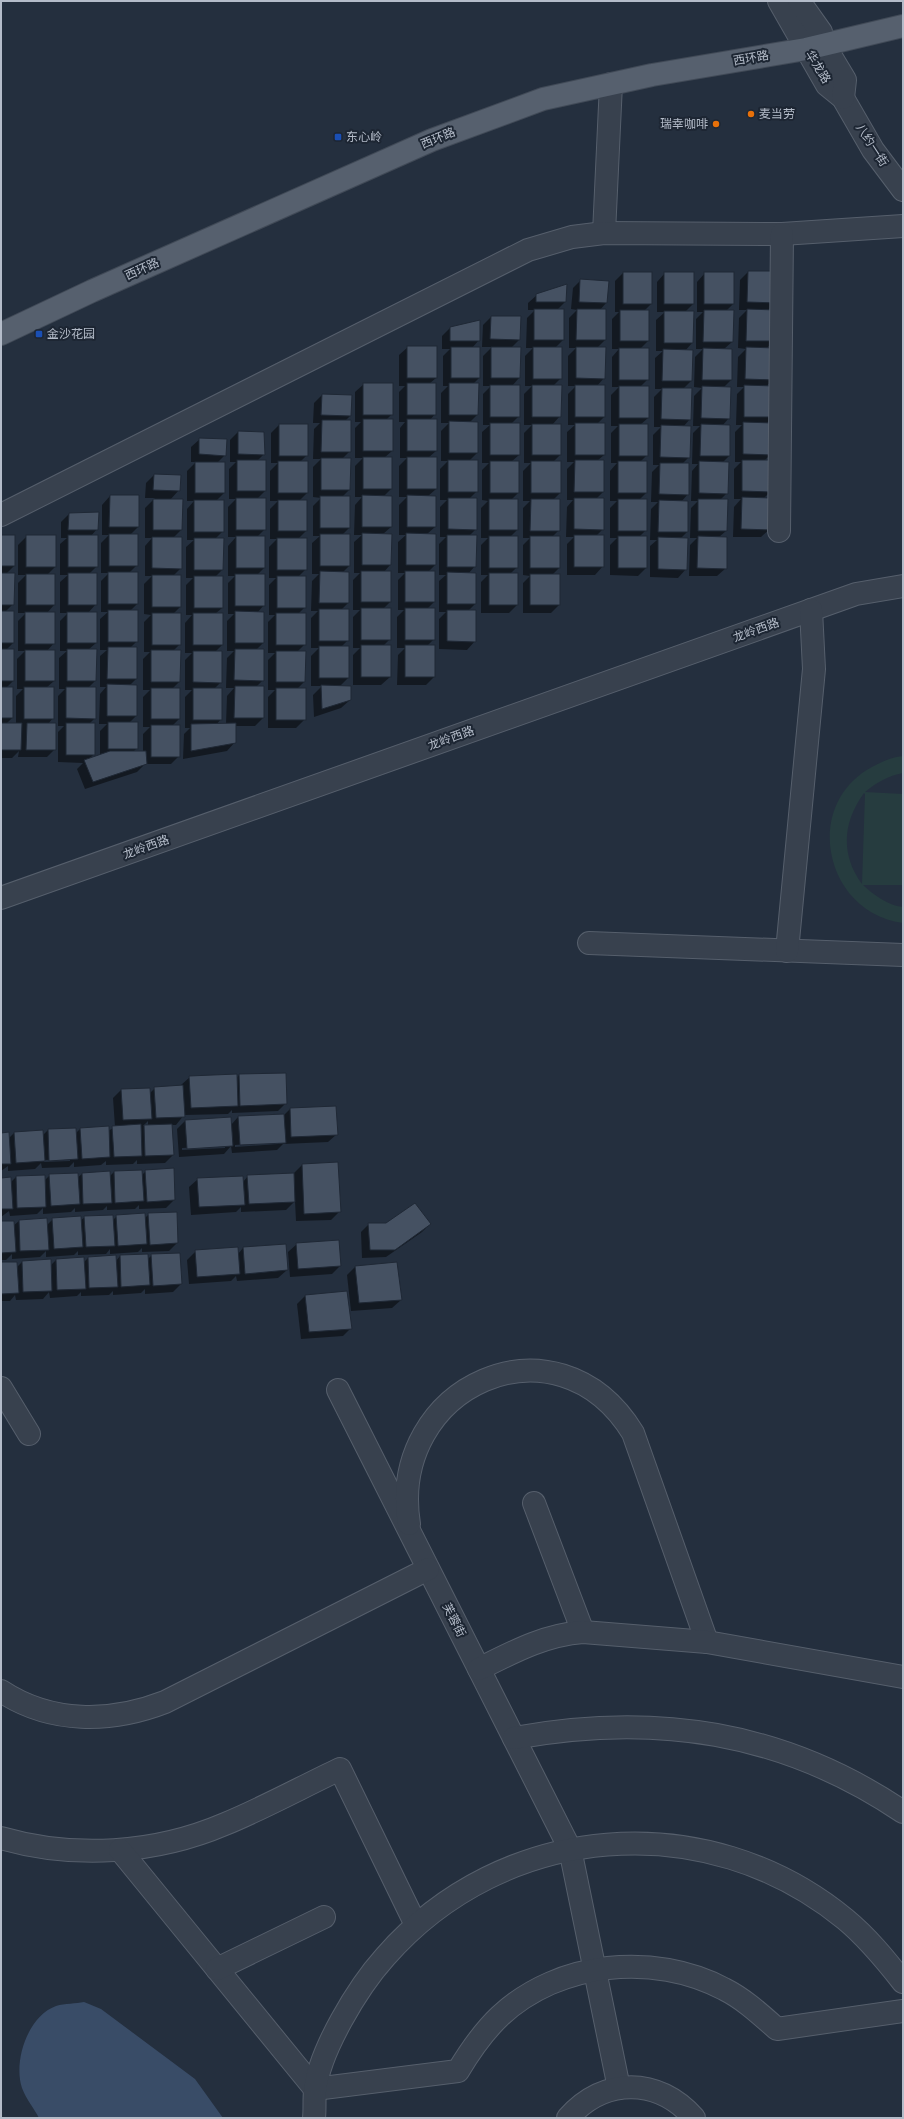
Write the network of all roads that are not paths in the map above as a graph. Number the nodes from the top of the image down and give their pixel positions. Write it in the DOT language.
graph roads {
  1 [pos="779,1"];
  2 [pos="800,1"];
  3 [pos="903,11"];
  4 [pos="903,26"];
  5 [pos="813,41"];
  6 [pos="611,84"];
  7 [pos="842,98"];
  8 [pos="903,190"];
  9 [pos="903,226"];
  10 [pos="604,233"];
  11 [pos="782,234"];
  12 [pos="1,317"];
  13 [pos="1,334"];
  14 [pos="1,515"];
  15 [pos="779,531"];
  16 [pos="903,586"];
  17 [pos="811,610"];
  18 [pos="1,898"];
  19 [pos="589,943"];
  20 [pos="787,951"];
  21 [pos="903,955"];
  22 [pos="1,1388"];
  23 [pos="338,1390"];
  24 [pos="28,1434"];
  25 [pos="534,1503"];
  26 [pos="411,1535"];
  27 [pos="428,1569"];
  28 [pos="583,1632"];
  29 [pos="707,1642"];
  30 [pos="479,1669"];
  31 [pos="903,1676"];
  32 [pos="1,1691"];
  33 [pos="514,1738"];
  34 [pos="903,1812"];
  35 [pos="3,1842"];
  36 [pos="570,1849"];
  37 [pos="120,1850"];
  38 [pos="324,1917"];
  39 [pos="416,1925"];
  40 [pos="217,1969"];
  41 [pos="595,1969"];
  42 [pos="903,1982"];
  43 [pos="903,2011"];
  44 [pos="619,2088"];
  45 [pos="315,2089"];
  46 [pos="314,2118"];
  47 [pos="568,2118"];
  48 [pos="694,2118"];
  1 -- 5 [label="street, 华龙路"];
  2 -- 5 [label="street, 华龙路"];
  3 -- 5 [label="main road, 西环路"];
  4 -- 5 [label="main road, 西环路"];
  5 -- 6 [label="main road, 西环路"];
  5 -- 7 [label="street, 华龙路"];
  5 -- 12 [label="main road, 西环路"];
  6 -- 10 [label="street"];
  6 -- 13 [label="main road, 西环路"];
  7 -- 8 [label="street, 八约一街"];
  9 -- 11 [label="street"];
  10 -- 11 [label="street"];
  10 -- 14 [label="street"];
  11 -- 15 [label="street"];
  16 -- 17 [label="street, 龙岭西路"];
  17 -- 18 [label="street, 龙岭西路"];
  17 -- 20 [label="street"];
  19 -- 20 [label="street"];
  20 -- 21 [label="street"];
  22 -- 24 [label="street"];
  23 -- 26 [label="street, 芙蓉街"];
  25 -- 28 [label="street"];
  26 -- 27 [label="street, 芙蓉街"];
  26 -- 29 [label="street"];
  27 -- 30 [label="street, 芙蓉街"];
  27 -- 32 [label="street"];
  28 -- 29 [label="street"];
  28 -- 30 [label="street"];
  29 -- 31 [label="street"];
  30 -- 33 [label="street, 芙蓉街"];
  33 -- 34 [label="street"];
  33 -- 36 [label="street, 芙蓉街"];
  35 -- 37 [label="street"];
  36 -- 39 [label="street"];
  36 -- 41 [label="street, 芙蓉街"];
  36 -- 42 [label="street"];
  37 -- 39 [label="street"];
  37 -- 40 [label="street"];
  38 -- 40 [label="street"];
  39 -- 45 [label="street"];
  40 -- 45 [label="street"];
  41 -- 43 [label="street"];
  41 -- 44 [label="street, 芙蓉街"];
  41 -- 45 [label="street"];
  44 -- 47 [label="street"];
  44 -- 48 [label="street"];
  45 -- 46 [label="street"];
}
